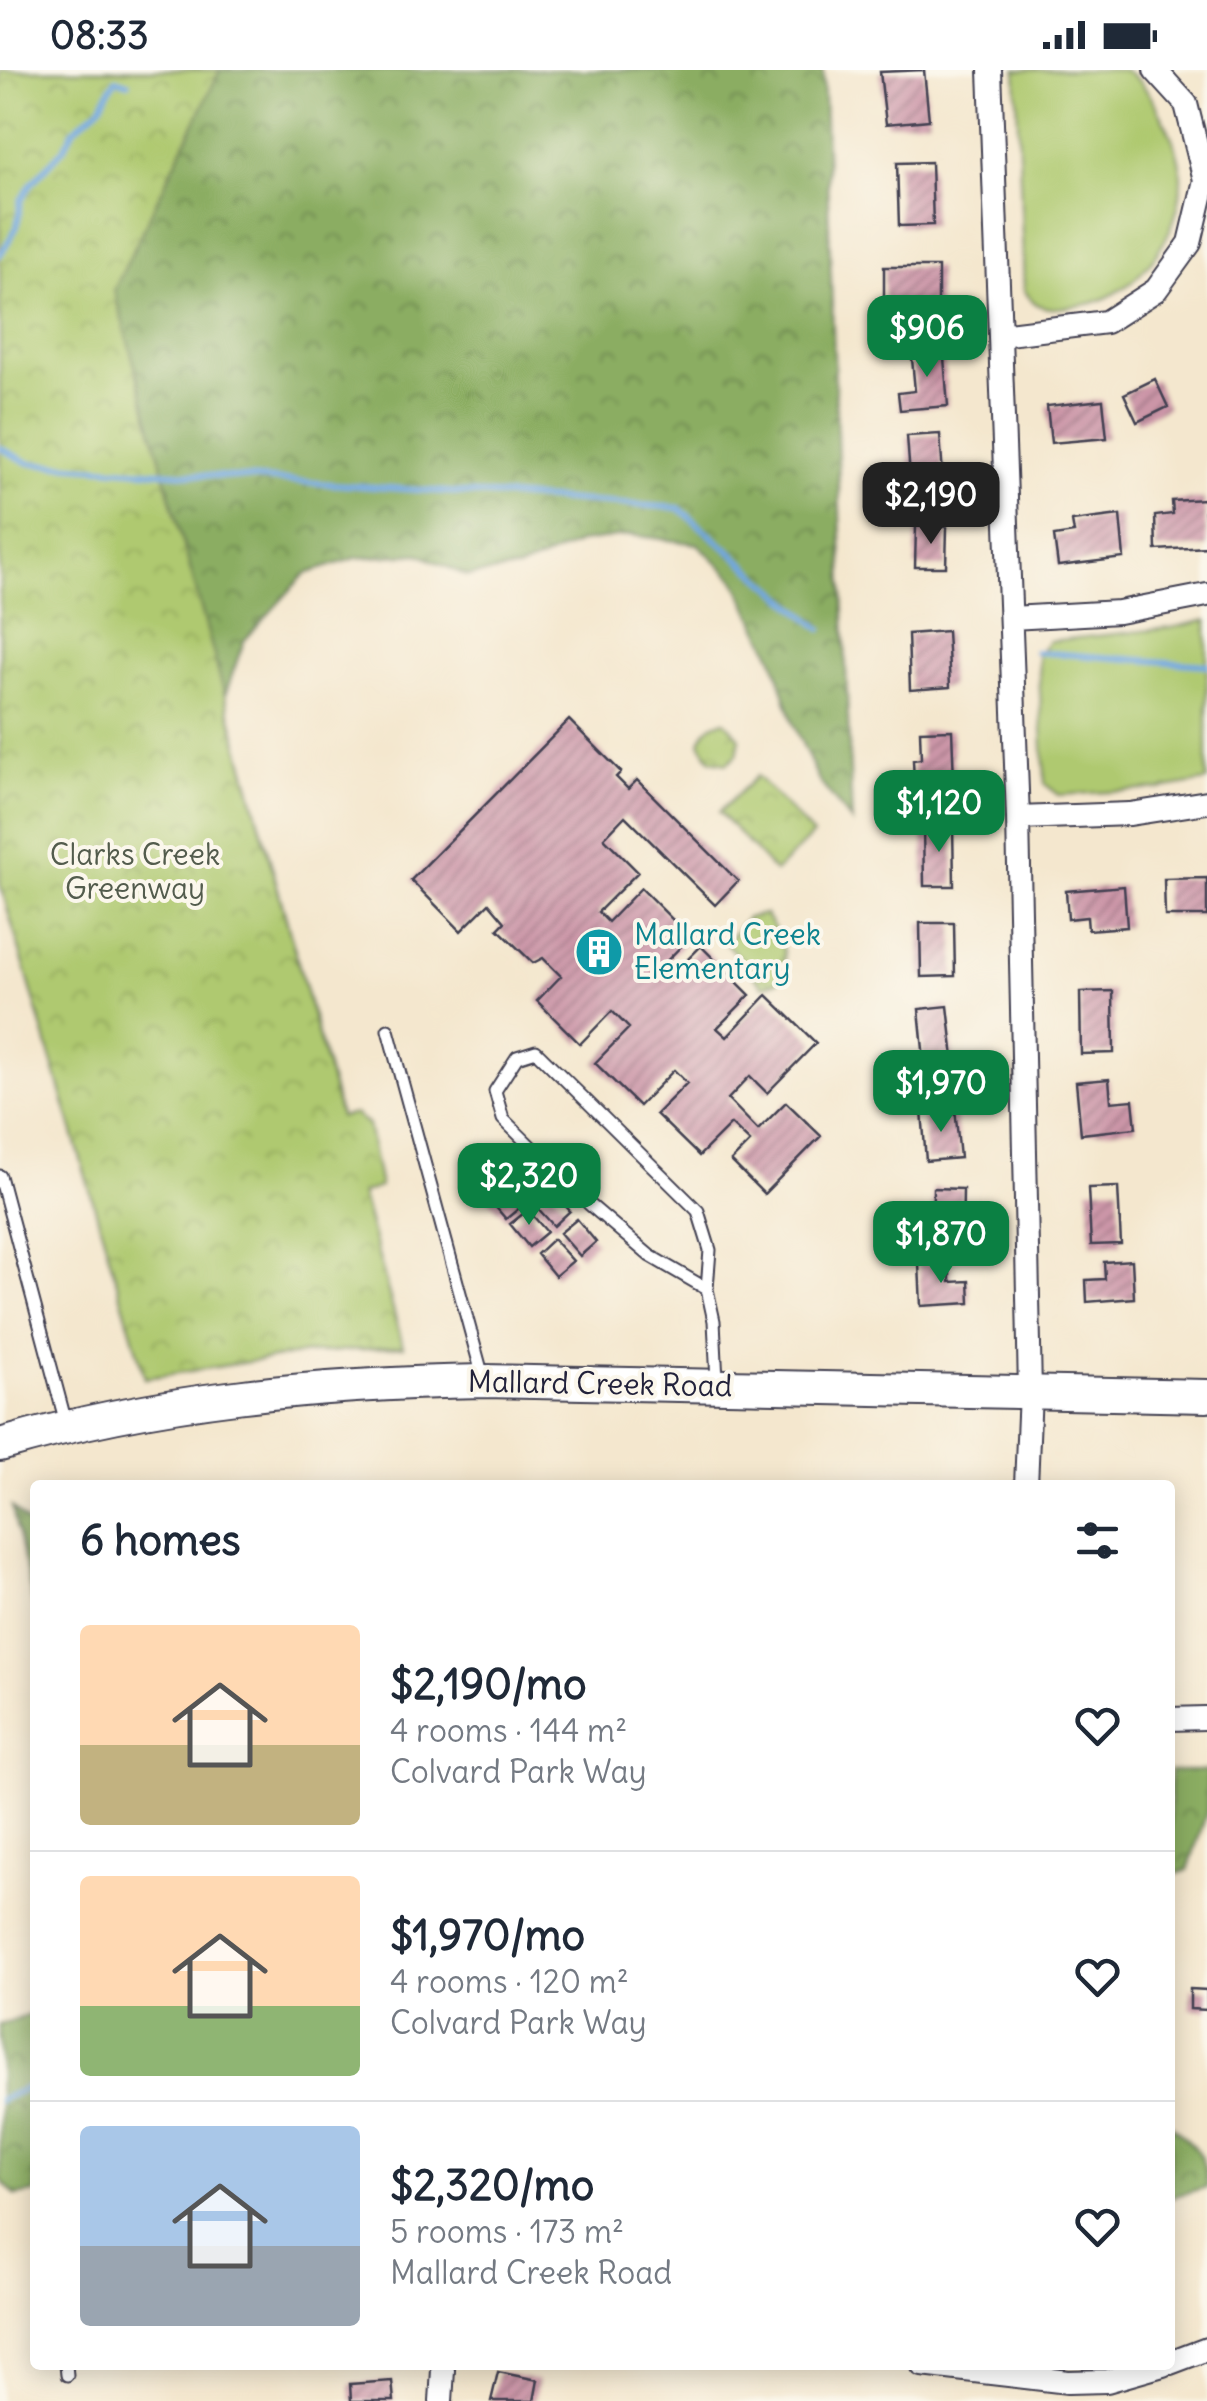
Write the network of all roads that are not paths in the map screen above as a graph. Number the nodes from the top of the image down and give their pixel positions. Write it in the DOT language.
graph roads {
  1 [pos="990,70"];
  2 [pos="1155,70"];
  3 [pos="1000,336"];
  4 [pos="1207,595"];
  5 [pos="1010,618"];
  6 [pos="1207,802"];
  7 [pos="1018,818"];
  8 [pos="388,1030"];
  9 [pos="0,1176"];
  10 [pos="708,1289"];
  11 [pos="484,1381"];
  12 [pos="717,1386"];
  13 [pos="1030,1392"];
  14 [pos="1207,1396"];
  15 [pos="67,1427"];
  16 [pos="0,1445"];
  17 [pos="1026,1480"];
  18 [pos="1205,1718"];
  19 [pos="1175,1719"];
  20 [pos="1207,2349"];
  21 [pos="1175,2361"];
  22 [pos="443,2370"];
  23 [pos="965,2370"];
  24 [pos="1146,2370"];
  25 [pos="441,2401"];
  1 -- 3 [label="street"];
  2 -- 3 [label="street"];
  3 -- 5 [label="street"];
  4 -- 5 [label="street"];
  5 -- 7 [label="street"];
  6 -- 7 [label="street"];
  7 -- 13 [label="street"];
  8 -- 11 [label="lane"];
  9 -- 15 [label="lane"];
  10 -- 10 [label="lane"];
  10 -- 12 [label="lane"];
  11 -- 12 [label="main road, Mallard Creek Road"];
  11 -- 15 [label="main road, Mallard Creek Road"];
  12 -- 13 [label="main road, Mallard Creek Road"];
  13 -- 14 [label="main road, Mallard Creek Road"];
  13 -- 17 [label="street"];
  15 -- 16 [label="main road, Mallard Creek Road"];
  18 -- 19 [label="street"];
  20 -- 21 [label="street"];
  22 -- 25 [label="street"];
  23 -- 24 [label="street"];
}
